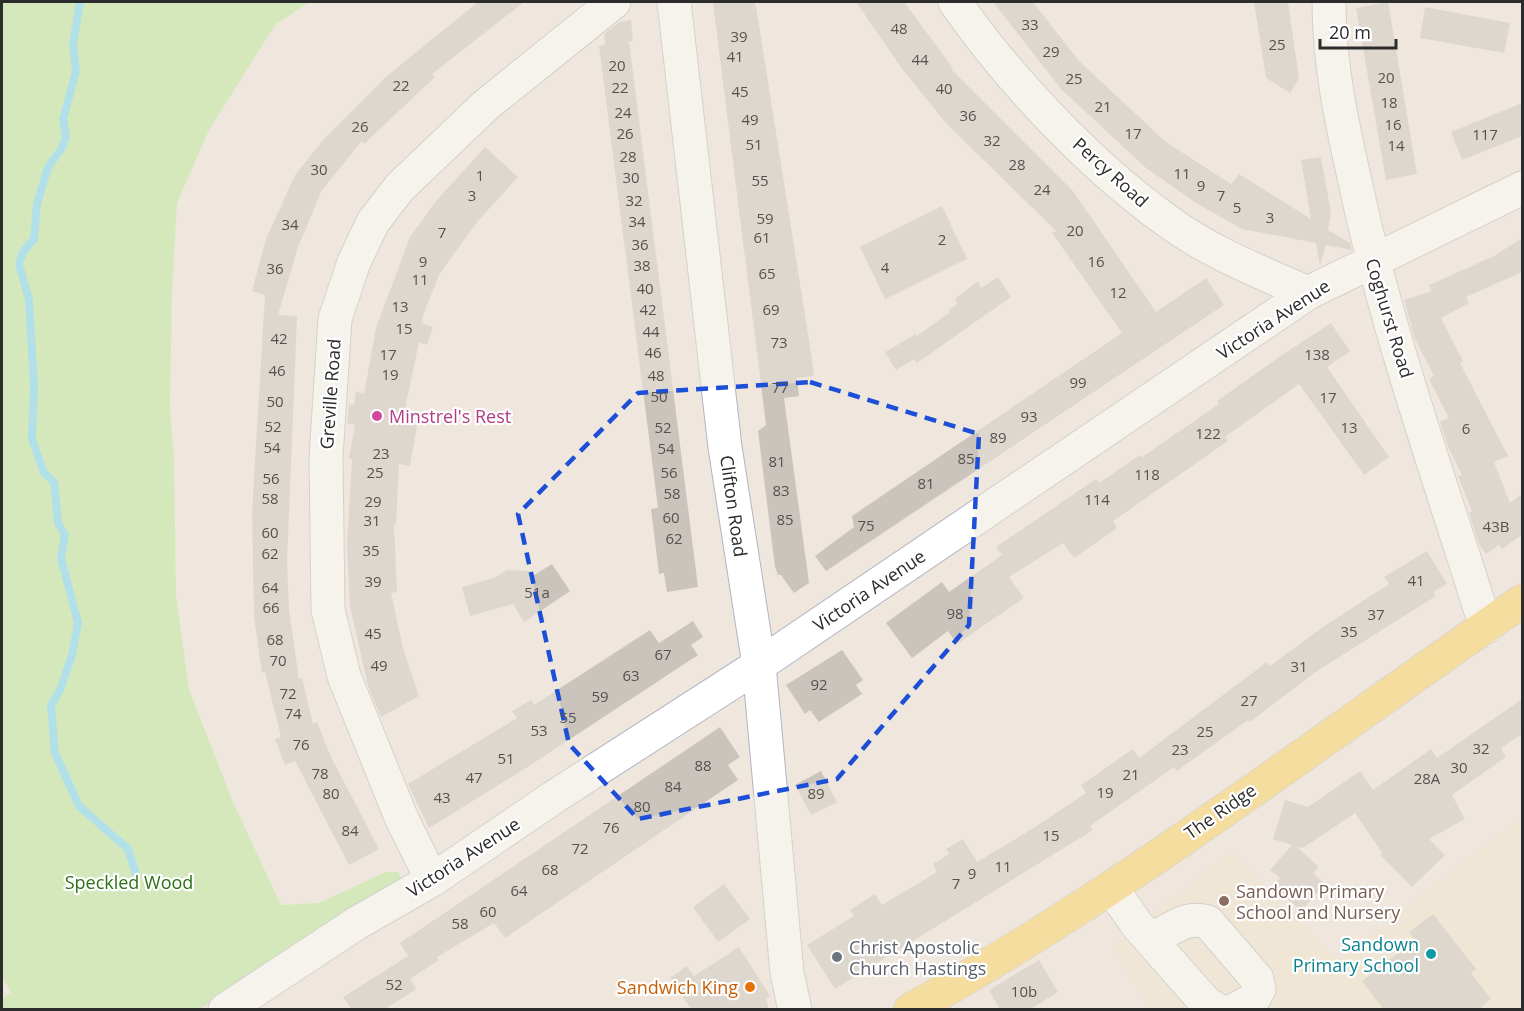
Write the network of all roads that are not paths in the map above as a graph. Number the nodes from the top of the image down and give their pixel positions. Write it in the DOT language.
graph roads {
  1 [pos="614,2"];
  2 [pos="674,2"];
  3 [pos="955,2"];
  4 [pos="1329,2"];
  5 [pos="1522,188"];
  6 [pos="1372,260"];
  7 [pos="1308,293"];
  8 [pos="1522,601"];
  9 [pos="1486,627"];
  10 [pos="759,665"];
  11 [pos="432,880"];
  12 [pos="1112,889"];
  13 [pos="1149,938"];
  14 [pos="225,1010"];
  15 [pos="795,1010"];
  16 [pos="910,1010"];
  17 [pos="1217,1010"];
  18 [pos="1234,1010"];
  1 -- 11 [label="street, Greville Road"];
  2 -- 10 [label="street, Clifton Road"];
  3 -- 7 [label="street, Percy Road"];
  4 -- 6 [label="street, Coghurst Road"];
  5 -- 6 [label="street, Victoria Avenue"];
  6 -- 7 [label="street, Victoria Avenue"];
  6 -- 9 [label="street, Coghurst Road"];
  7 -- 10 [label="street, Victoria Avenue"];
  8 -- 9 [label="main road, The Ridge"];
  9 -- 12 [label="main road, The Ridge"];
  10 -- 11 [label="street, Victoria Avenue"];
  10 -- 15 [label="street, Clifton Road"];
  11 -- 14 [label="street, Victoria Avenue"];
  12 -- 13 [label="street"];
  12 -- 16 [label="main road, The Ridge"];
  13 -- 17 [label="street"];
  13 -- 18 [label="street"];
}
